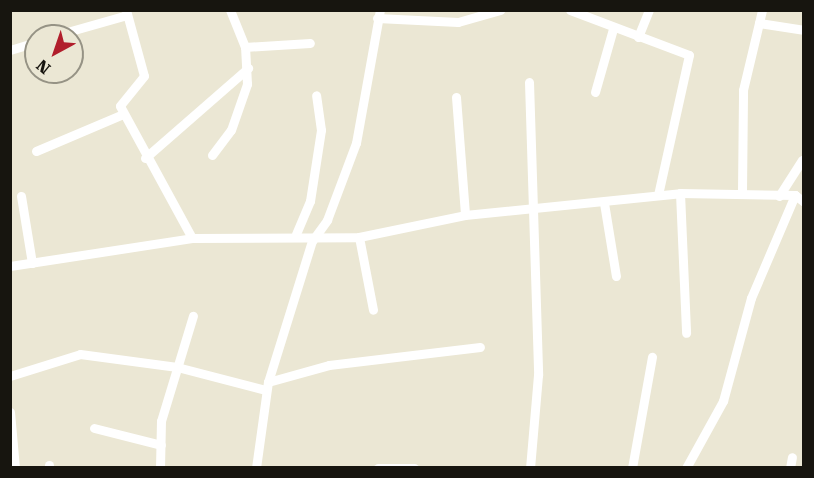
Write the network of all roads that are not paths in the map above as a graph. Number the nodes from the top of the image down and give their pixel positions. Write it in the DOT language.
graph roads {
  1 [pos="230,10"];
  2 [pos="500,10"];
  3 [pos="570,10"];
  4 [pos="649,10"];
  5 [pos="762,10"];
  6 [pos="127,13"];
  7 [pos="378,14"];
  8 [pos="759,23"];
  9 [pos="84,26"];
  10 [pos="613,29"];
  11 [pos="804,30"];
  12 [pos="638,37"];
  13 [pos="310,43"];
  14 [pos="245,47"];
  15 [pos="248,68"];
  16 [pos="529,82"];
  17 [pos="596,92"];
  18 [pos="316,95"];
  19 [pos="456,97"];
  20 [pos="123,114"];
  21 [pos="36,151"];
  22 [pos="212,155"];
  23 [pos="145,158"];
  24 [pos="802,160"];
  25 [pos="742,191"];
  26 [pos="680,193"];
  27 [pos="658,195"];
  28 [pos="795,195"];
  29 [pos="21,196"];
  30 [pos="779,196"];
  31 [pos="804,202"];
  32 [pos="604,203"];
  33 [pos="531,212"];
  34 [pos="465,215"];
  35 [pos="296,234"];
  36 [pos="359,237"];
  37 [pos="192,238"];
  38 [pos="312,241"];
  39 [pos="32,263"];
  40 [pos="10,266"];
  41 [pos="616,276"];
  42 [pos="373,310"];
  43 [pos="193,316"];
  44 [pos="686,333"];
  45 [pos="480,346"];
  46 [pos="652,357"];
  47 [pos="177,366"];
  48 [pos="10,376"];
  49 [pos="267,386"];
  50 [pos="10,412"];
  51 [pos="94,428"];
  52 [pos="160,445"];
  53 [pos="792,457"];
  54 [pos="15,468"];
  55 [pos="160,468"];
  56 [pos="256,468"];
  57 [pos="378,468"];
  58 [pos="414,468"];
  59 [pos="530,468"];
  60 [pos="632,468"];
  61 [pos="686,468"];
  62 [pos="790,468"];
  1 -- 14 [label="street"];
  2 -- 7 [label="street"];
  3 -- 10 [label="street"];
  4 -- 12 [label="street"];
  5 -- 8 [label="street"];
  6 -- 9 [label="street"];
  6 -- 20 [label="street"];
  7 -- 38 [label="street"];
  8 -- 11 [label="street"];
  8 -- 25 [label="street"];
  10 -- 12 [label="street"];
  10 -- 17 [label="street"];
  12 -- 27 [label="street"];
  13 -- 14 [label="street"];
  14 -- 15 [label="street"];
  15 -- 22 [label="street"];
  15 -- 23 [label="street"];
  16 -- 33 [label="street"];
  18 -- 35 [label="street"];
  19 -- 34 [label="street"];
  20 -- 21 [label="street"];
  20 -- 23 [label="street"];
  23 -- 37 [label="street"];
  24 -- 30 [label="street"];
  25 -- 26 [label="street"];
  25 -- 30 [label="street"];
  26 -- 27 [label="street"];
  26 -- 44 [label="street"];
  27 -- 32 [label="street"];
  28 -- 30 [label="street"];
  28 -- 31 [label="street"];
  28 -- 61 [label="street"];
  29 -- 39 [label="street"];
  32 -- 33 [label="street"];
  32 -- 41 [label="street"];
  33 -- 34 [label="street"];
  33 -- 59 [label="street"];
  34 -- 36 [label="street"];
  35 -- 37 [label="street"];
  35 -- 38 [label="street"];
  36 -- 38 [label="street"];
  36 -- 42 [label="street"];
  37 -- 39 [label="street"];
  38 -- 49 [label="street"];
  39 -- 40 [label="street"];
  43 -- 47 [label="street"];
  45 -- 49 [label="street"];
  46 -- 60 [label="street"];
  47 -- 48 [label="street"];
  47 -- 49 [label="street"];
  47 -- 52 [label="street"];
  49 -- 56 [label="street"];
  50 -- 54 [label="street"];
  51 -- 52 [label="street"];
  52 -- 55 [label="street"];
  53 -- 62 [label="street"];
  57 -- 58 [label="street"];
}
